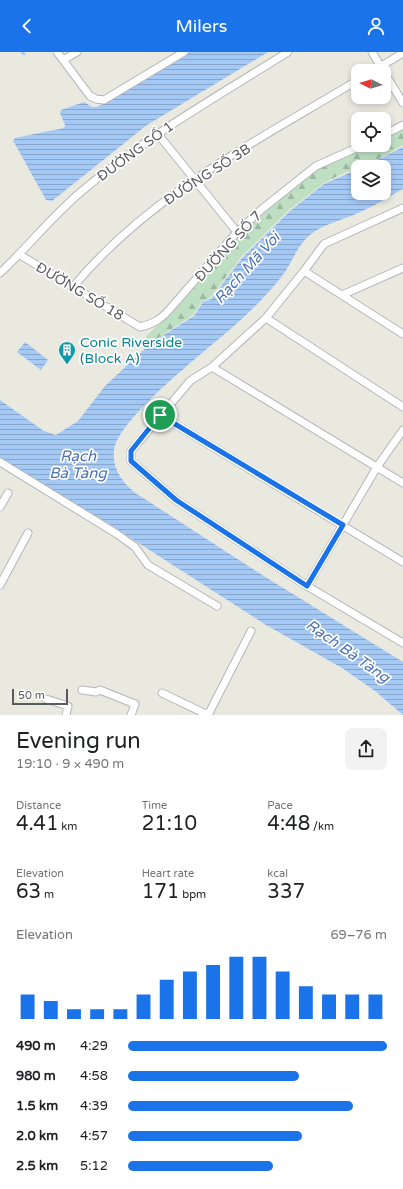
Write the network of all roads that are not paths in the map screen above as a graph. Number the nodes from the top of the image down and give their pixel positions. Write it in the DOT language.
graph roads {
  1 [pos="57,52"];
  2 [pos="77,52"];
  3 [pos="184,52"];
  4 [pos="288,52"];
  5 [pos="372,52"];
  6 [pos="403,53"];
  7 [pos="63,60"];
  8 [pos="379,64"];
  9 [pos="390,64"];
  10 [pos="391,83"];
  11 [pos="351,84"];
  12 [pos="403,103"];
  13 [pos="403,126"];
  14 [pos="391,132"];
  15 [pos="157,133"];
  16 [pos="351,150"];
  17 [pos="194,180"];
  18 [pos="403,208"];
  19 [pos="237,232"];
  20 [pos="20,254"];
  21 [pos="403,268"];
  22 [pos="304,271"];
  23 [pos="0,273"];
  24 [pos="73,287"];
  25 [pos="342,295"];
  26 [pos="266,318"];
  27 [pos="140,327"];
  28 [pos="403,334"];
  29 [pos="212,368"];
  30 [pos="403,407"];
  31 [pos="160,415"];
  32 [pos="403,430"];
  33 [pos="0,462"];
  34 [pos="377,467"];
  35 [pos="403,483"];
  36 [pos="8,493"];
  37 [pos="0,507"];
  38 [pos="343,525"];
  39 [pos="28,533"];
  40 [pos="403,562"];
  41 [pos="0,585"];
  42 [pos="307,586"];
  43 [pos="218,606"];
  44 [pos="252,631"];
  45 [pos="403,643"];
  46 [pos="82,690"];
  47 [pos="162,693"];
  48 [pos="46,699"];
  49 [pos="66,715"];
  50 [pos="131,715"];
  51 [pos="208,715"];
  1 -- 7 [label="street"];
  2 -- 7 [label="street"];
  3 -- 7 [label="street"];
  4 -- 15 [label="street, ĐƯỜNG SỐ 1"];
  5 -- 8 [label="street"];
  6 -- 9 [label="street"];
  10 -- 12 [label="street"];
  11 -- 17 [label="street, ĐƯỜNG SỐ 3B"];
  13 -- 14 [label="street"];
  15 -- 17 [label="street"];
  15 -- 20 [label="street, ĐƯỜNG SỐ 1"];
  16 -- 19 [label="street, ĐƯỜNG SỐ 7"];
  17 -- 19 [label="street"];
  17 -- 24 [label="street, ĐƯỜNG SỐ 3B"];
  18 -- 22 [label="street"];
  19 -- 27 [label="street, ĐƯỜNG SỐ 7"];
  20 -- 23 [label="street, ĐƯỜNG SỐ 1"];
  20 -- 24 [label="street, ĐƯỜNG SỐ 18"];
  21 -- 25 [label="street"];
  22 -- 25 [label="street"];
  22 -- 26 [label="street"];
  24 -- 27 [label="street, ĐƯỜNG SỐ 18"];
  25 -- 28 [label="street"];
  26 -- 29 [label="street"];
  26 -- 30 [label="street"];
  29 -- 31 [label="street"];
  29 -- 34 [label="street"];
  31 -- 38 [label="street"];
  31 -- 42 [label="street"];
  32 -- 34 [label="street"];
  33 -- 43 [label="street"];
  34 -- 35 [label="street"];
  34 -- 38 [label="street"];
  36 -- 37 [label="street"];
  38 -- 40 [label="street"];
  38 -- 42 [label="street"];
  39 -- 41 [label="street"];
  42 -- 45 [label="street"];
  44 -- 51 [label="street"];
  46 -- 50 [label="street"];
  47 -- 51 [label="street"];
  48 -- 49 [label="street"];
}
